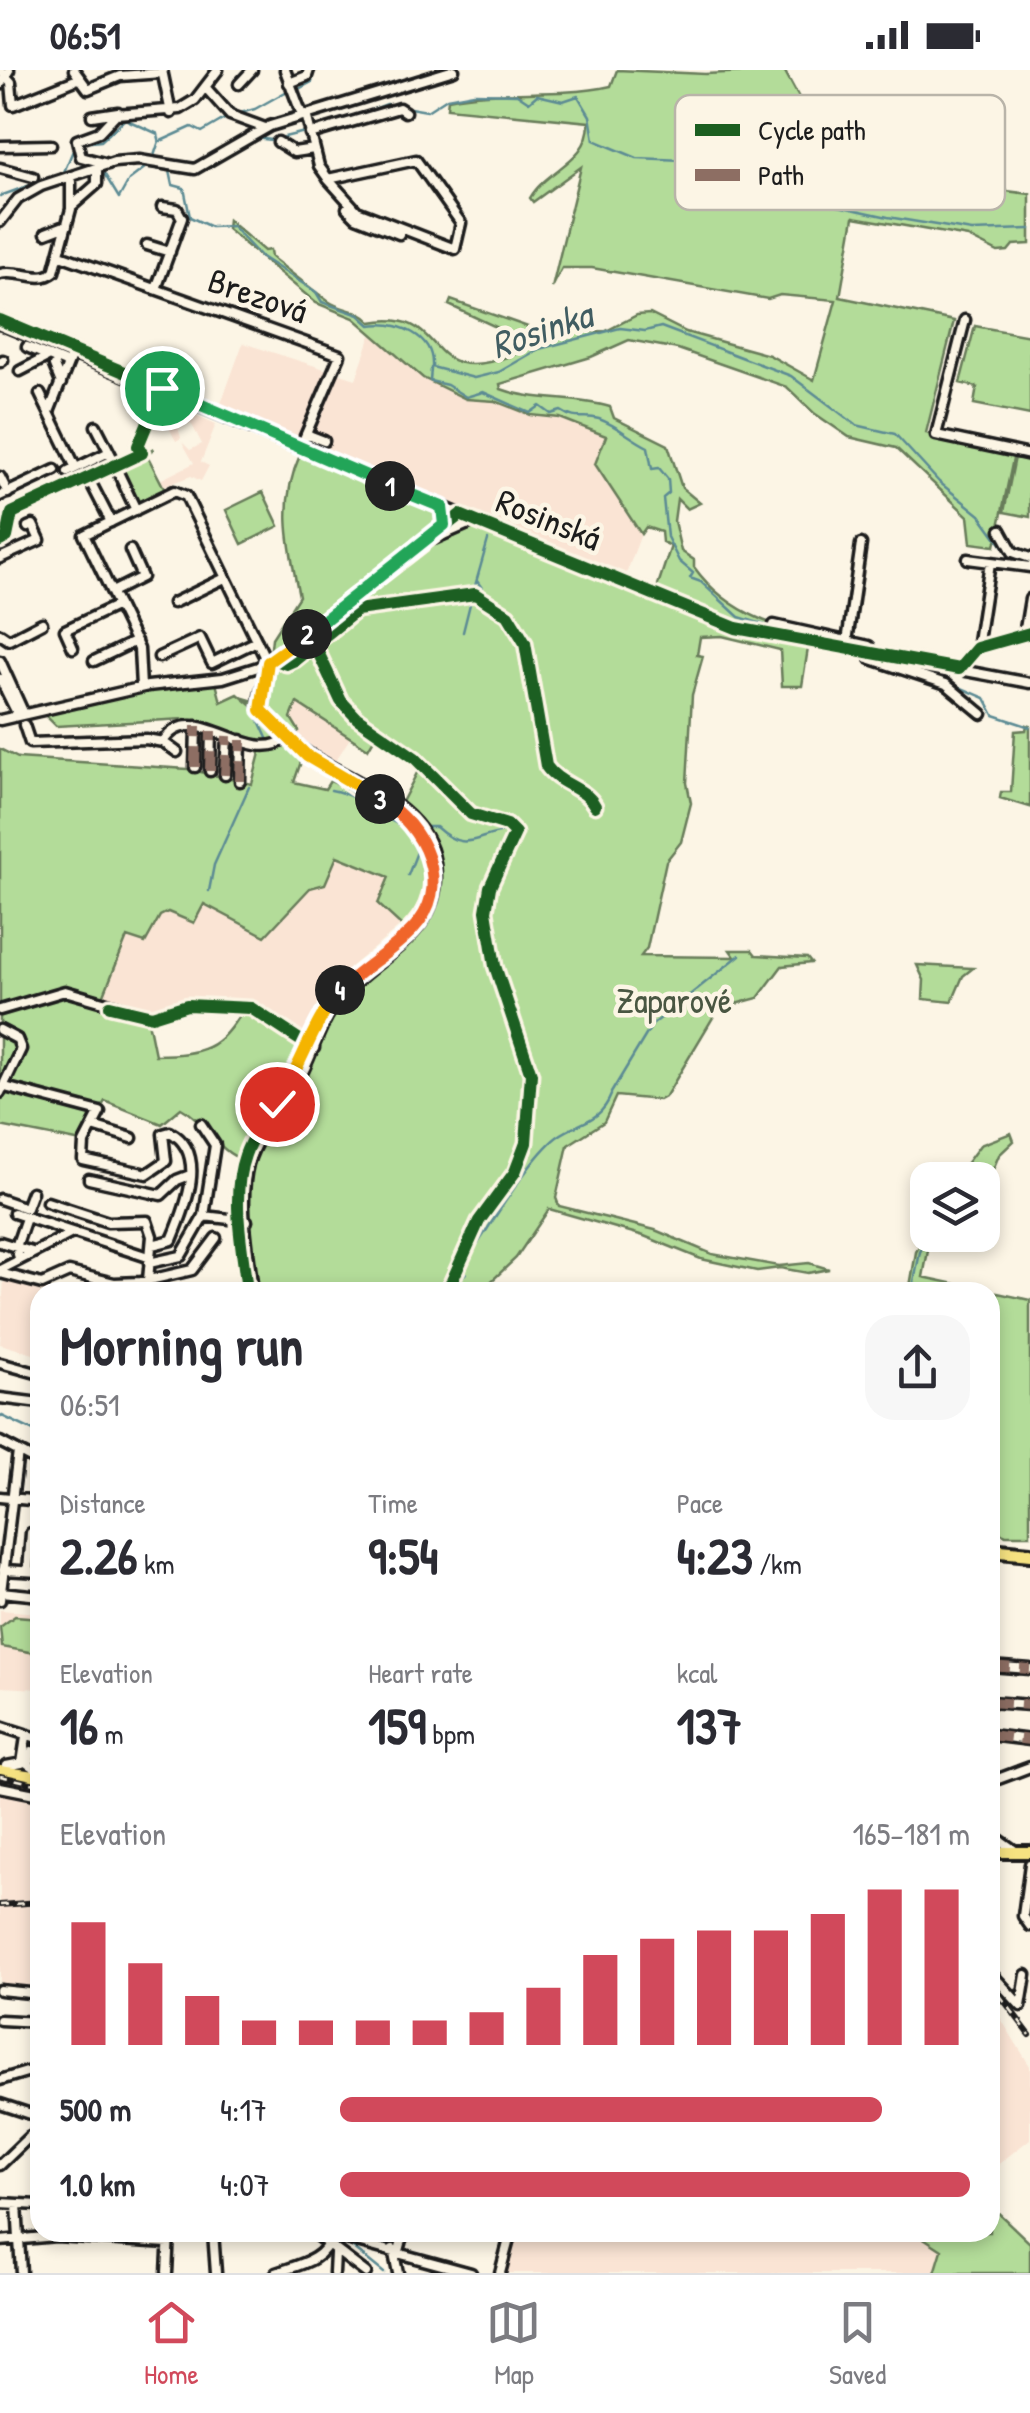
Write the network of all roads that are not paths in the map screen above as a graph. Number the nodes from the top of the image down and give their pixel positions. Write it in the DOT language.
graph roads {
  1 [pos="218,70"];
  2 [pos="252,70"];
  3 [pos="285,70"];
  4 [pos="309,70"];
  5 [pos="454,70"];
  6 [pos="162,71"];
  7 [pos="5,72"];
  8 [pos="76,74"];
  9 [pos="239,84"];
  10 [pos="0,85"];
  11 [pos="291,87"];
  12 [pos="206,88"];
  13 [pos="122,112"];
  14 [pos="406,112"];
  15 [pos="171,113"];
  16 [pos="304,115"];
  17 [pos="92,116"];
  18 [pos="265,128"];
  19 [pos="310,132"];
  20 [pos="278,142"];
  21 [pos="51,145"];
  22 [pos="0,146"];
  23 [pos="314,149"];
  24 [pos="100,167"];
  25 [pos="0,168"];
  26 [pos="33,177"];
  27 [pos="328,180"];
  28 [pos="71,182"];
  29 [pos="24,194"];
  30 [pos="162,207"];
  31 [pos="71,209"];
  32 [pos="0,222"];
  33 [pos="374,222"];
  34 [pos="67,226"];
  35 [pos="46,233"];
  36 [pos="399,234"];
  37 [pos="148,245"];
  38 [pos="170,252"];
  39 [pos="60,255"];
  40 [pos="0,274"];
  41 [pos="156,289"];
  42 [pos="966,320"];
  43 [pos="0,324"];
  44 [pos="27,347"];
  45 [pos="72,354"];
  46 [pos="48,356"];
  47 [pos="68,364"];
  48 [pos="54,366"];
  49 [pos="20,371"];
  50 [pos="61,383"];
  51 [pos="40,394"];
  52 [pos="49,412"];
  53 [pos="96,426"];
  54 [pos="306,434"];
  55 [pos="324,441"];
  56 [pos="300,448"];
  57 [pos="108,452"];
  58 [pos="1030,455"];
  59 [pos="55,470"];
  60 [pos="0,477"];
  61 [pos="94,487"];
  62 [pos="4,494"];
  63 [pos="442,507"];
  64 [pos="136,510"];
  65 [pos="460,515"];
  66 [pos="475,521"];
  67 [pos="111,522"];
  68 [pos="449,526"];
  69 [pos="28,528"];
  70 [pos="1001,530"];
  71 [pos="861,544"];
  72 [pos="130,550"];
  73 [pos="0,558"];
  74 [pos="1030,558"];
  75 [pos="968,560"];
  76 [pos="990,562"];
  77 [pos="1030,567"];
  78 [pos="225,578"];
  79 [pos="112,592"];
  80 [pos="1030,599"];
  81 [pos="173,603"];
  82 [pos="118,605"];
  83 [pos="42,623"];
  84 [pos="774,625"];
  85 [pos="0,634"];
  86 [pos="1027,634"];
  87 [pos="136,641"];
  88 [pos="257,641"];
  89 [pos="847,642"];
  90 [pos="73,648"];
  91 [pos="977,648"];
  92 [pos="871,654"];
  93 [pos="159,657"];
  94 [pos="0,661"];
  95 [pos="94,661"];
  96 [pos="268,662"];
  97 [pos="258,667"];
  98 [pos="959,669"];
  99 [pos="1,678"];
  100 [pos="265,680"];
  101 [pos="1030,682"];
  102 [pos="141,687"];
  103 [pos="982,714"];
  104 [pos="21,715"];
  105 [pos="0,720"];
  106 [pos="24,726"];
  107 [pos="196,726"];
  108 [pos="212,731"];
  109 [pos="227,736"];
  110 [pos="286,738"];
  111 [pos="241,740"];
  112 [pos="163,742"];
  113 [pos="177,752"];
  114 [pos="194,767"];
  115 [pos="210,771"];
  116 [pos="226,775"];
  117 [pos="240,781"];
  118 [pos="0,1010"];
  119 [pos="0,1030"];
  120 [pos="314,1048"];
  121 [pos="2,1090"];
  122 [pos="282,1106"];
  123 [pos="201,1124"];
  124 [pos="287,1124"];
  125 [pos="93,1126"];
  126 [pos="132,1138"];
  127 [pos="190,1175"];
  128 [pos="89,1179"];
  129 [pos="32,1192"];
  130 [pos="0,1199"];
  131 [pos="187,1200"];
  132 [pos="47,1202"];
  133 [pos="206,1204"];
  134 [pos="21,1212"];
  135 [pos="204,1216"];
  136 [pos="246,1221"];
  137 [pos="56,1228"];
  138 [pos="72,1233"];
  139 [pos="216,1238"];
  140 [pos="54,1241"];
  141 [pos="0,1242"];
  142 [pos="152,1245"];
  143 [pos="16,1247"];
  144 [pos="32,1252"];
  145 [pos="19,1258"];
  146 [pos="149,1260"];
  147 [pos="0,1271"];
  148 [pos="148,1280"];
  149 [pos="36,1282"];
  150 [pos="47,1282"];
  151 [pos="110,1282"];
  152 [pos="125,1282"];
  153 [pos="252,1282"];
  154 [pos="0,1363"];
  155 [pos="30,1371"];
  156 [pos="0,1398"];
  157 [pos="30,1402"];
  158 [pos="0,1442"];
  159 [pos="18,1452"];
  160 [pos="30,1458"];
  161 [pos="0,1497"];
  162 [pos="11,1498"];
  163 [pos="30,1500"];
  164 [pos="3,1541"];
  165 [pos="30,1552"];
  166 [pos="1000,1554"];
  167 [pos="1030,1557"];
  168 [pos="3,1570"];
  169 [pos="28,1571"];
  170 [pos="1,1587"];
  171 [pos="30,1594"];
  172 [pos="0,1600"];
  173 [pos="1000,1667"];
  174 [pos="1030,1669"];
  175 [pos="1000,1703"];
  176 [pos="1030,1705"];
  177 [pos="1000,1736"];
  178 [pos="1030,1740"];
  179 [pos="30,1752"];
  180 [pos="2,1768"];
  181 [pos="1030,1768"];
  182 [pos="30,1772"];
  183 [pos="1000,1778"];
  184 [pos="0,1787"];
  185 [pos="30,1793"];
  186 [pos="1000,1841"];
  187 [pos="1000,1852"];
  188 [pos="1030,1852"];
  189 [pos="1016,1853"];
  190 [pos="1030,1864"];
  191 [pos="1030,1926"];
  192 [pos="1026,1974"];
  193 [pos="1000,1983"];
  194 [pos="0,1990"];
  195 [pos="30,1993"];
  196 [pos="0,2020"];
  197 [pos="30,2022"];
  198 [pos="30,2071"];
  199 [pos="0,2080"];
  200 [pos="0,2104"];
  201 [pos="30,2114"];
  202 [pos="30,2136"];
  203 [pos="0,2165"];
  204 [pos="0,2203"];
  205 [pos="18,2204"];
  206 [pos="30,2205"];
  207 [pos="30,2238"];
  208 [pos="19,2240"];
  209 [pos="0,2242"];
  210 [pos="158,2242"];
  211 [pos="214,2242"];
  212 [pos="322,2242"];
  213 [pos="336,2242"];
  214 [pos="363,2242"];
  215 [pos="400,2242"];
  216 [pos="508,2242"];
  217 [pos="168,2243"];
  218 [pos="396,2250"];
  219 [pos="331,2251"];
  220 [pos="21,2273"];
  221 [pos="167,2273"];
  222 [pos="216,2273"];
  223 [pos="276,2273"];
  224 [pos="334,2273"];
  225 [pos="366,2273"];
  226 [pos="398,2273"];
  227 [pos="472,2273"];
  228 [pos="500,2273"];
  1 -- 12 [label="street"];
  2 -- 9 [label="street"];
  3 -- 11 [label="street"];
  4 -- 11 [label="street"];
  5 -- 16 [label="street"];
  6 -- 8 [label="street"];
  6 -- 15 [label="street"];
  7 -- 8 [label="street"];
  7 -- 10 [label="street"];
  11 -- 16 [label="street"];
  12 -- 15 [label="street"];
  12 -- 18 [label="street"];
  13 -- 15 [label="street"];
  13 -- 17 [label="street"];
  13 -- 24 [label="street"];
  14 -- 19 [label="street"];
  16 -- 18 [label="street"];
  16 -- 19 [label="street"];
  18 -- 24 [label="street"];
  19 -- 23 [label="street"];
  20 -- 23 [label="street"];
  21 -- 22 [label="street"];
  23 -- 27 [label="street"];
  24 -- 28 [label="street"];
  24 -- 29 [label="street"];
  24 -- 31 [label="street"];
  25 -- 26 [label="street"];
  27 -- 33 [label="street"];
  27 -- 33 [label="street"];
  28 -- 29 [label="street"];
  28 -- 31 [label="street"];
  29 -- 32 [label="street"];
  30 -- 38 [label="street, Brezová"];
  31 -- 34 [label="street"];
  33 -- 36 [label="street"];
  34 -- 35 [label="street"];
  34 -- 39 [label="street"];
  37 -- 38 [label="street, Brezová"];
  38 -- 41 [label="street, Brezová"];
  39 -- 40 [label="street"];
  39 -- 41 [label="street, Brezová"];
  41 -- 54 [label="street, Brezová"];
  42 -- 58 [label="street"];
  43 -- 45 [label="street, Rosinská"];
  44 -- 46 [label="street"];
  45 -- 47 [label="street"];
  45 -- 56 [label="street, Rosinská"];
  46 -- 47 [label="street"];
  46 -- 49 [label="street"];
  47 -- 50 [label="street"];
  48 -- 50 [label="street"];
  50 -- 52 [label="street"];
  51 -- 52 [label="street"];
  52 -- 57 [label="street"];
  53 -- 57 [label="street"];
  54 -- 55 [label="street"];
  54 -- 56 [label="street"];
  56 -- 63 [label="street, Rosinská"];
  57 -- 64 [label="street"];
  59 -- 62 [label="street"];
  60 -- 62 [label="street"];
  61 -- 67 [label="street"];
  63 -- 65 [label="street, Rosinská"];
  63 -- 68 [label="street"];
  64 -- 67 [label="street"];
  64 -- 78 [label="street"];
  65 -- 66 [label="street, Rosinská"];
  65 -- 68 [label="street"];
  66 -- 68 [label="street"];
  66 -- 92 [label="street, Rosinská"];
  67 -- 79 [label="street"];
  68 -- 96 [label="street"];
  69 -- 73 [label="street"];
  70 -- 74 [label="street"];
  71 -- 89 [label="street"];
  72 -- 79 [label="street"];
  75 -- 76 [label="street"];
  76 -- 77 [label="street"];
  76 -- 91 [label="street"];
  78 -- 81 [label="street"];
  78 -- 88 [label="street"];
  79 -- 82 [label="street"];
  80 -- 86 [label="street"];
  82 -- 87 [label="street"];
  82 -- 90 [label="street"];
  83 -- 85 [label="street"];
  84 -- 89 [label="street"];
  86 -- 91 [label="street"];
  87 -- 95 [label="street"];
  87 -- 102 [label="street"];
  88 -- 93 [label="street"];
  88 -- 96 [label="street"];
  89 -- 92 [label="street"];
  91 -- 98 [label="street"];
  92 -- 98 [label="street"];
  92 -- 103 [label="street"];
  94 -- 99 [label="street"];
  96 -- 97 [label="street"];
  96 -- 100 [label="street"];
  97 -- 100 [label="street"];
  97 -- 102 [label="street"];
  98 -- 101 [label="street"];
  99 -- 104 [label="street"];
  99 -- 104 [label="street"];
  100 -- 110 [label="street"];
  102 -- 104 [label="street"];
  104 -- 105 [label="street"];
  106 -- 112 [label="street"];
  107 -- 108 [label="street"];
  107 -- 112 [label="street"];
  107 -- 114 [label="street"];
  108 -- 109 [label="street"];
  108 -- 115 [label="street"];
  109 -- 111 [label="street"];
  109 -- 116 [label="street"];
  110 -- 111 [label="street"];
  110 -- 120 [label="street"];
  111 -- 117 [label="street"];
  112 -- 113 [label="street"];
  118 -- 120 [label="street"];
  119 -- 121 [label="street"];
  120 -- 122 [label="street"];
  121 -- 125 [label="street"];
  122 -- 124 [label="street"];
  122 -- 136 [label="street"];
  123 -- 133 [label="street"];
  125 -- 126 [label="street"];
  125 -- 127 [label="street"];
  127 -- 128 [label="street"];
  127 -- 131 [label="street"];
  129 -- 134 [label="street"];
  130 -- 134 [label="street"];
  131 -- 133 [label="street"];
  131 -- 142 [label="street"];
  132 -- 142 [label="street"];
  133 -- 135 [label="street"];
  134 -- 137 [label="street"];
  134 -- 143 [label="street"];
  135 -- 136 [label="street"];
  135 -- 146 [label="street"];
  136 -- 153 [label="street"];
  137 -- 138 [label="street"];
  137 -- 140 [label="street"];
  138 -- 140 [label="street"];
  138 -- 146 [label="street"];
  139 -- 148 [label="street"];
  140 -- 144 [label="street"];
  141 -- 143 [label="street"];
  142 -- 146 [label="street"];
  143 -- 144 [label="street"];
  143 -- 145 [label="street"];
  144 -- 145 [label="street"];
  145 -- 147 [label="street"];
  146 -- 148 [label="street"];
  147 -- 149 [label="street"];
  148 -- 152 [label="street"];
  150 -- 151 [label="street"];
  154 -- 155 [label="street"];
  156 -- 157 [label="street"];
  158 -- 159 [label="street"];
  159 -- 160 [label="street"];
  159 -- 162 [label="street"];
  161 -- 162 [label="street"];
  162 -- 163 [label="street"];
  162 -- 164 [label="street"];
  164 -- 168 [label="street"];
  165 -- 169 [label="street"];
  166 -- 167 [label="highway"];
  168 -- 169 [label="street"];
  168 -- 170 [label="street"];
  170 -- 171 [label="street"];
  170 -- 172 [label="street"];
  173 -- 174 [label="street"];
  175 -- 176 [label="street"];
  177 -- 178 [label="street"];
  179 -- 180 [label="street"];
  180 -- 182 [label="main road"];
  181 -- 183 [label="street"];
  184 -- 185 [label="street"];
  186 -- 189 [label="street"];
  187 -- 189 [label="main road"];
  188 -- 189 [label="main road"];
  190 -- 191 [label="street"];
  192 -- 193 [label="street"];
  194 -- 195 [label="street"];
  196 -- 197 [label="street"];
  198 -- 199 [label="street"];
  200 -- 201 [label="street"];
  202 -- 203 [label="street"];
  204 -- 205 [label="street"];
  205 -- 206 [label="street"];
  205 -- 208 [label="street"];
  207 -- 208 [label="street"];
  208 -- 209 [label="street"];
  208 -- 220 [label="street"];
  210 -- 217 [label="street"];
  211 -- 222 [label="street"];
  212 -- 219 [label="street"];
  213 -- 219 [label="street"];
  214 -- 218 [label="street"];
  215 -- 218 [label="street"];
  216 -- 228 [label="street"];
  217 -- 221 [label="street"];
  218 -- 226 [label="street"];
  218 -- 227 [label="street"];
  219 -- 223 [label="street"];
  219 -- 224 [label="street"];
  219 -- 225 [label="street"];
}
